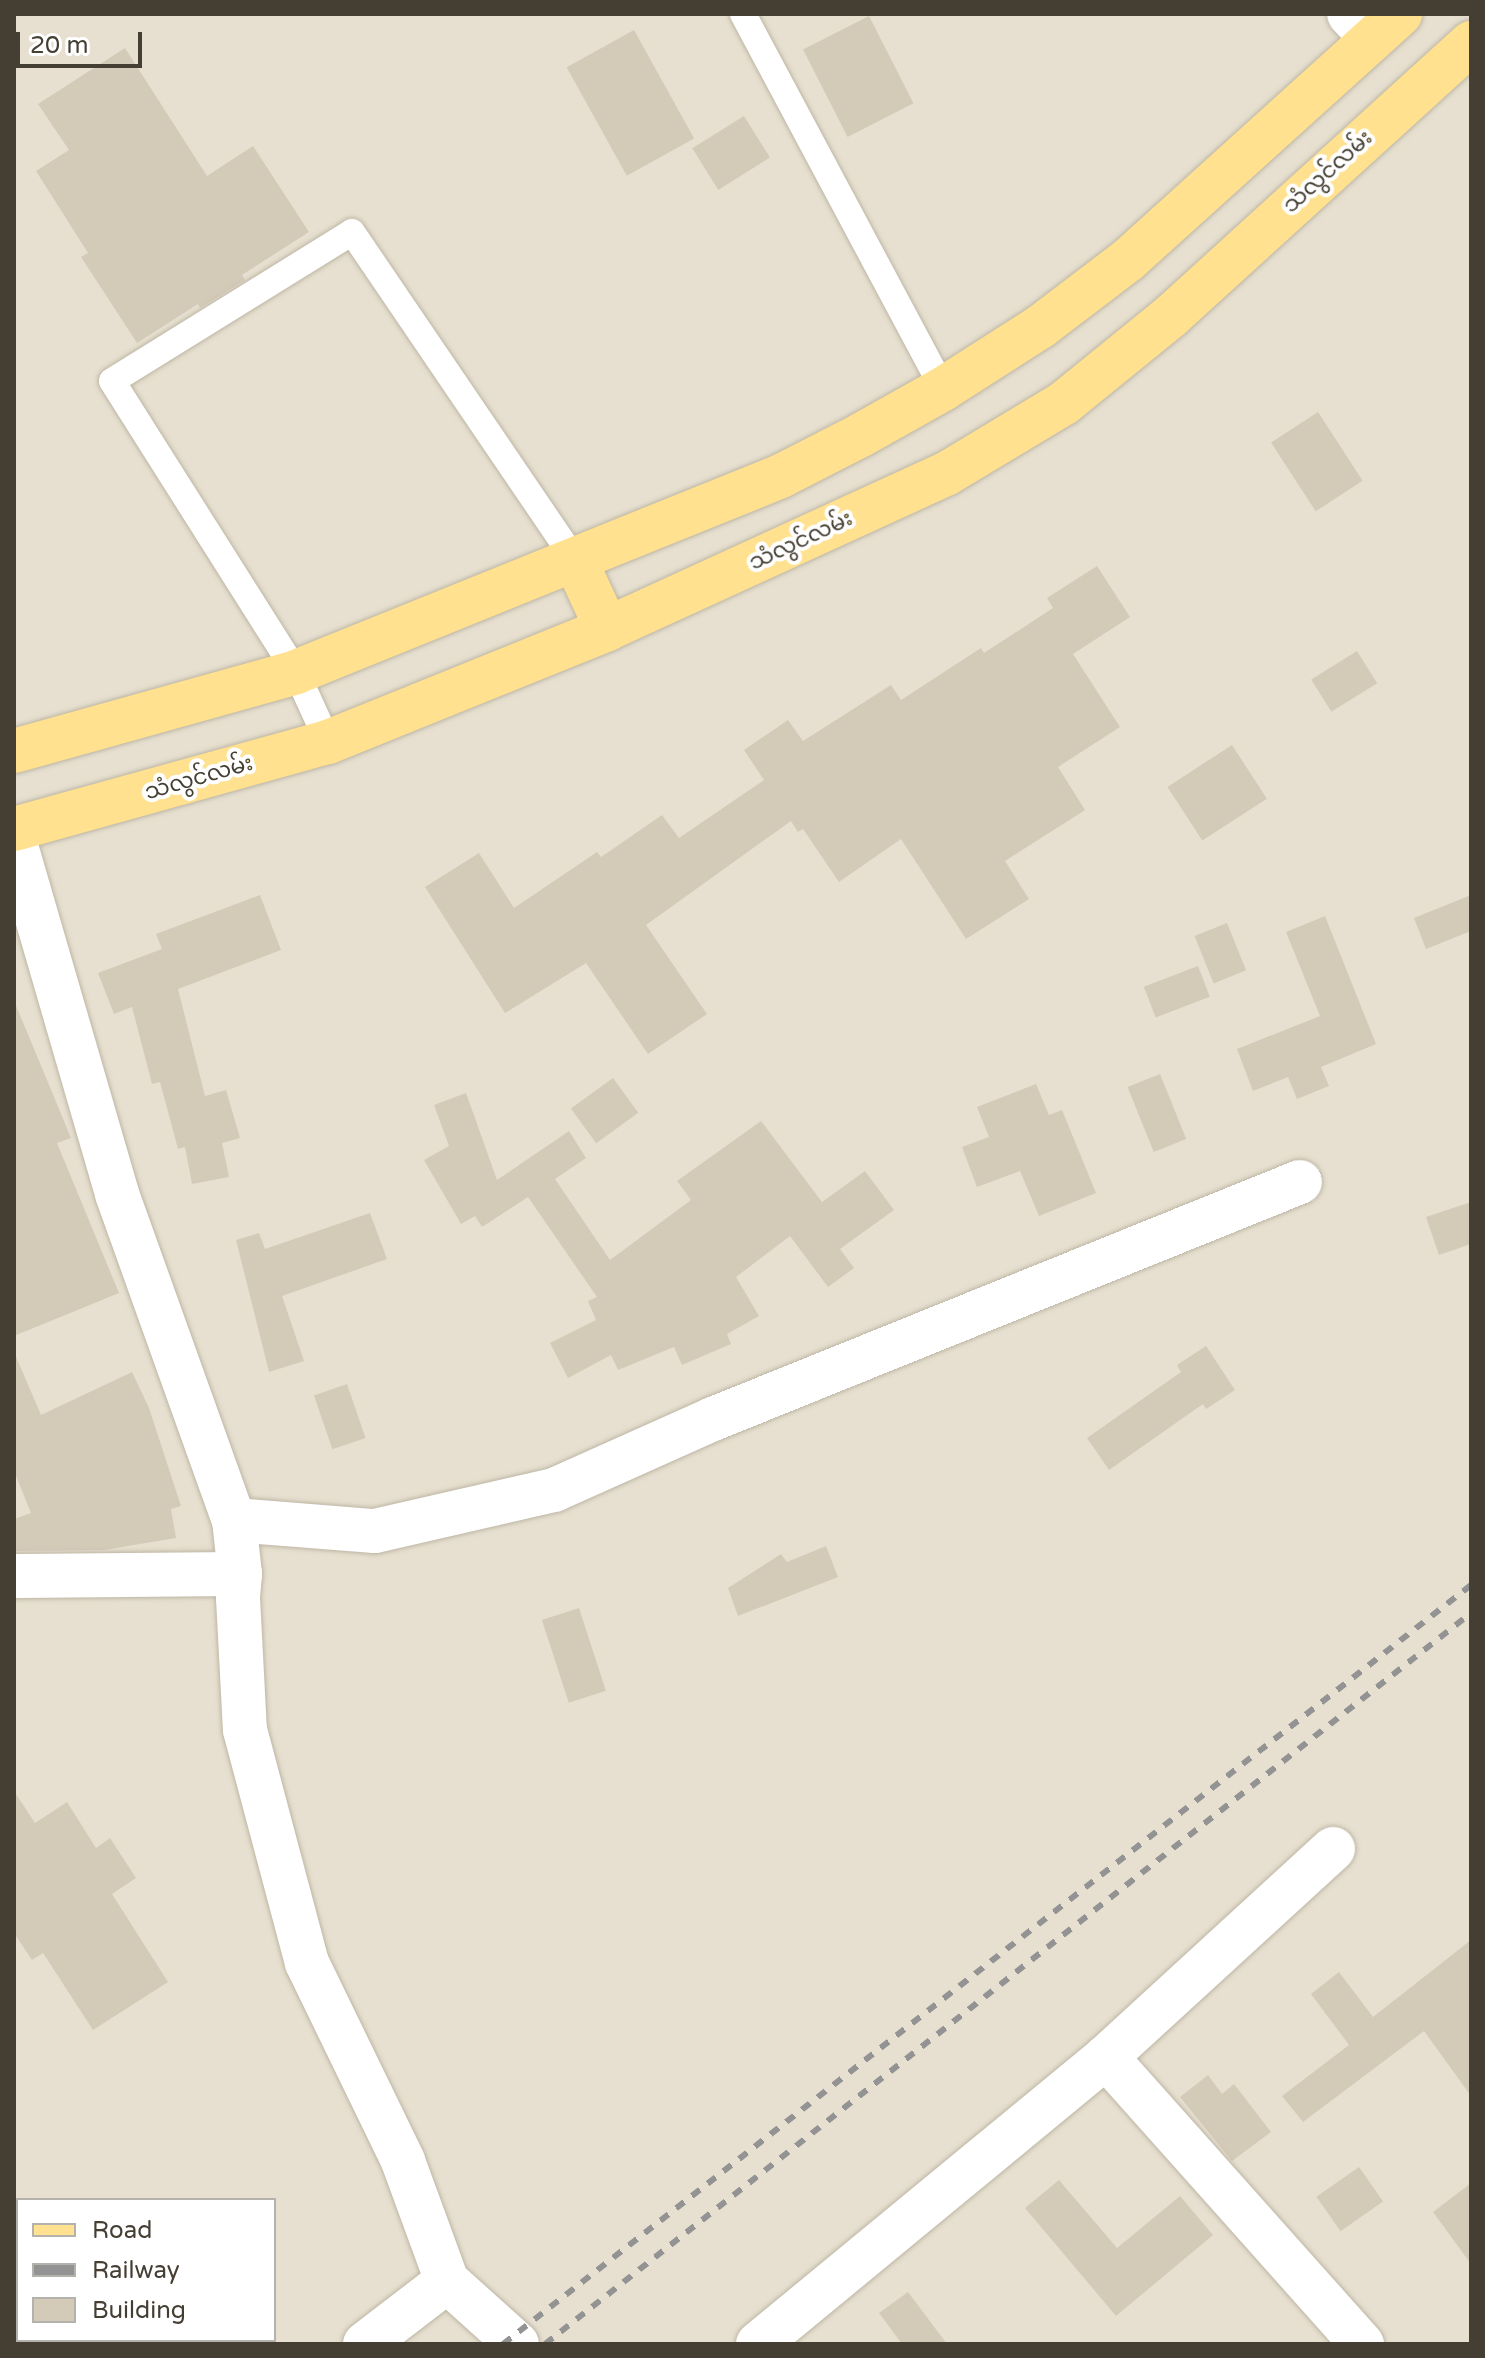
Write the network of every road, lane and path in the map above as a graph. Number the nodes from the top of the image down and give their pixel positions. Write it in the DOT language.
graph roads {
  1 [pos="743,14"];
  2 [pos="1373,22"];
  3 [pos="1471,43"];
  4 [pos="943,389"];
  5 [pos="576,562"];
  6 [pos="607,629"];
  7 [pos="296,672"];
  8 [pos="328,742"];
  9 [pos="18,744"];
  10 [pos="14,829"];
  11 [pos="14,839"];
  12 [pos="1300,1182"];
  13 [pos="234,1520"];
  14 [pos="240,1574"];
  15 [pos="14,1576"];
  16 [pos="1333,1849"];
  17 [pos="1106,2057"];
  18 [pos="447,2281"];
  19 [pos="365,2344"];
  20 [pos="517,2344"];
  21 [pos="758,2344"];
  22 [pos="1362,2344"];
  1 -- 4 [label="lane"];
  2 -- 4 [label="main road"];
  3 -- 6 [label="main road, သံလွင်လမ်း"];
  4 -- 5 [label="main road"];
  5 -- 6 [label="main road"];
  5 -- 7 [label="main road"];
  5 -- 7 [label="lane"];
  6 -- 8 [label="main road, သံလွင်လမ်း"];
  7 -- 8 [label="lane"];
  7 -- 9 [label="main road"];
  8 -- 10 [label="main road, သံလွင်လမ်း"];
  11 -- 13 [label="street"];
  12 -- 13 [label="street"];
  13 -- 14 [label="street"];
  14 -- 15 [label="street"];
  14 -- 18 [label="street"];
  16 -- 17 [label="street"];
  17 -- 21 [label="street"];
  17 -- 22 [label="street"];
  18 -- 19 [label="street"];
  18 -- 20 [label="street"];
}
